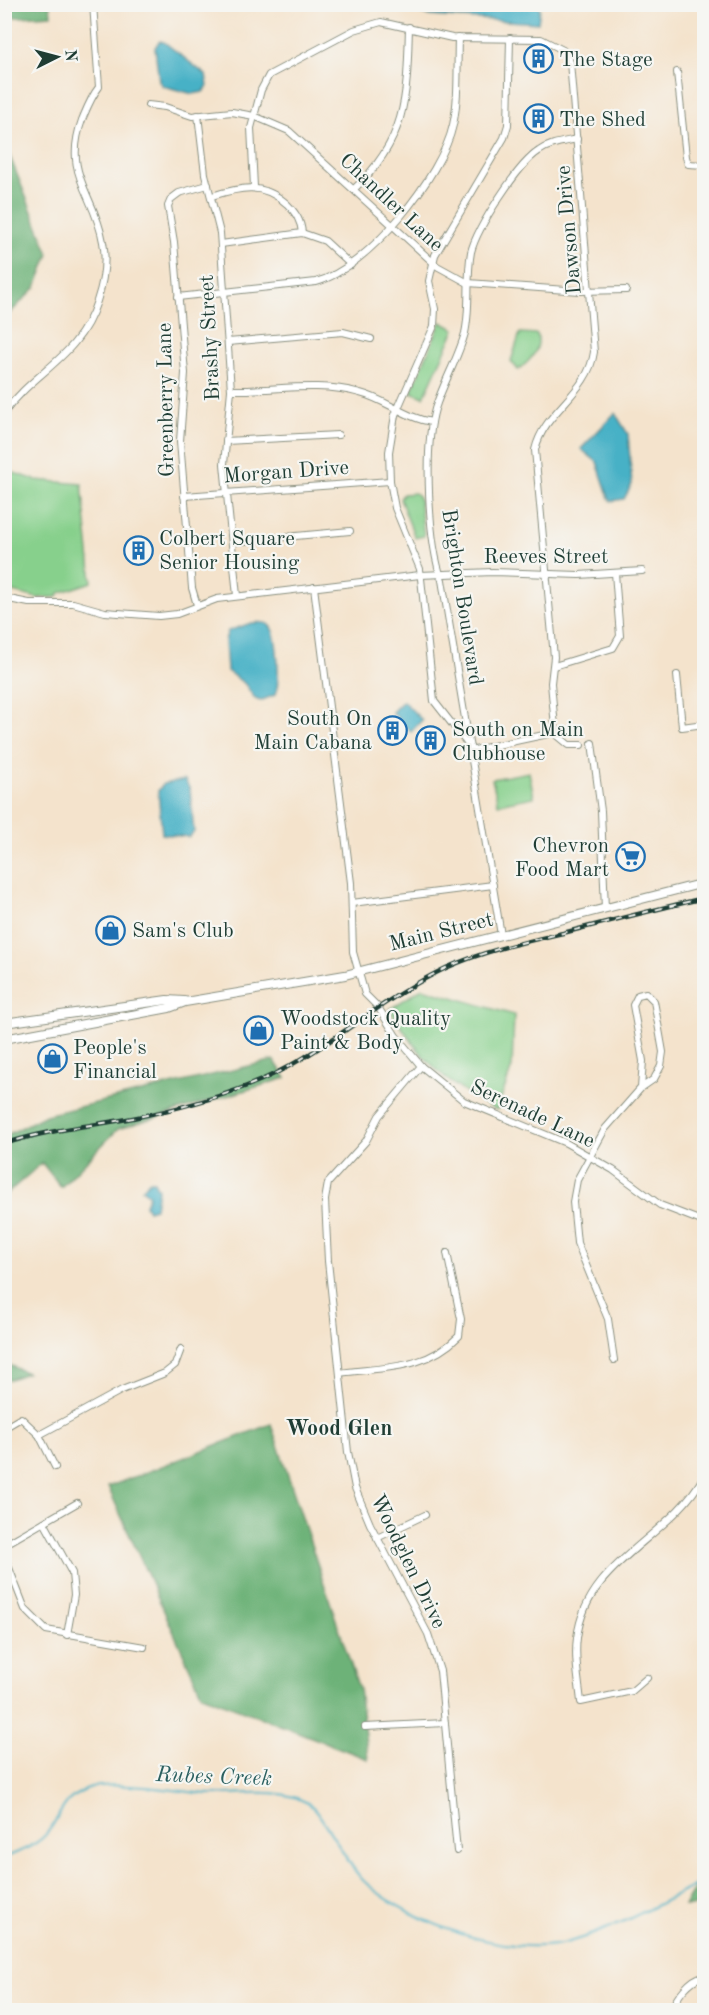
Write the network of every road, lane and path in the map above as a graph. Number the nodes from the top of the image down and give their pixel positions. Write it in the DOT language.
graph roads {
  1 [pos="93,4"];
  2 [pos="409,27"];
  3 [pos="458,38"];
  4 [pos="510,38"];
  5 [pos="677,72"];
  6 [pos="148,105"];
  7 [pos="198,115"];
  8 [pos="254,116"];
  9 [pos="577,139"];
  10 [pos="705,165"];
  11 [pos="208,184"];
  12 [pos="254,187"];
  13 [pos="354,189"];
  14 [pos="212,196"];
  15 [pos="392,224"];
  16 [pos="302,233"];
  17 [pos="220,244"];
  18 [pos="433,262"];
  19 [pos="351,265"];
  20 [pos="468,283"];
  21 [pos="626,290"];
  22 [pos="589,291"];
  23 [pos="224,293"];
  24 [pos="178,297"];
  25 [pos="371,339"];
  26 [pos="228,342"];
  27 [pos="231,390"];
  28 [pos="398,409"];
  29 [pos="4,412"];
  30 [pos="432,422"];
  31 [pos="339,435"];
  32 [pos="226,441"];
  33 [pos="390,480"];
  34 [pos="227,492"];
  35 [pos="184,496"];
  36 [pos="350,531"];
  37 [pos="232,542"];
  38 [pos="642,571"];
  39 [pos="440,573"];
  40 [pos="615,573"];
  41 [pos="546,574"];
  42 [pos="420,575"];
  43 [pos="314,587"];
  44 [pos="237,596"];
  45 [pos="4,598"];
  46 [pos="197,605"];
  47 [pos="554,666"];
  48 [pos="677,675"];
  49 [pos="705,724"];
  50 [pos="552,731"];
  51 [pos="592,743"];
  52 [pos="581,745"];
  53 [pos="470,749"];
  54 [pos="705,884"];
  55 [pos="493,885"];
  56 [pos="351,903"];
  57 [pos="605,909"];
  58 [pos="501,934"];
  59 [pos="357,971"];
  60 [pos="185,1002"];
  61 [pos="4,1023"];
  62 [pos="4,1039"];
  63 [pos="421,1066"];
  64 [pos="641,1088"];
  65 [pos="589,1156"];
  66 [pos="705,1222"];
  67 [pos="447,1253"];
  68 [pos="181,1349"];
  69 [pos="615,1360"];
  70 [pos="340,1372"];
  71 [pos="4,1428"];
  72 [pos="39,1436"];
  73 [pos="55,1467"];
  74 [pos="705,1476"];
  75 [pos="77,1503"];
  76 [pos="425,1515"];
  77 [pos="44,1522"];
  78 [pos="377,1538"];
  79 [pos="4,1545"];
  80 [pos="4,1556"];
  81 [pos="67,1635"];
  82 [pos="144,1647"];
  83 [pos="647,1678"];
  84 [pos="445,1723"];
  85 [pos="364,1727"];
  86 [pos="458,1851"];
  87 [pos="705,1976"];
  88 [pos="671,2010"];
  1 -- 29 [label="street"];
  2 -- 3 [label="street, Dawson Drive"];
  2 -- 8 [label="street, Dawson Drive"];
  2 -- 13 [label="street"];
  3 -- 4 [label="street, Dawson Drive"];
  3 -- 15 [label="street"];
  4 -- 9 [label="street, Dawson Drive"];
  4 -- 18 [label="street"];
  5 -- 10 [label="street"];
  6 -- 7 [label="street, Chandler Lane"];
  7 -- 8 [label="street, Chandler Lane"];
  7 -- 11 [label="street, Brashy Street"];
  8 -- 12 [label="street, Dawson Drive"];
  8 -- 13 [label="street, Chandler Lane"];
  9 -- 20 [label="street, Brighton Boulevard"];
  9 -- 22 [label="street, Dawson Drive"];
  11 -- 14 [label="street, Brashy Street"];
  11 -- 24 [label="street, Greenberry Lane"];
  12 -- 14 [label="street"];
  12 -- 16 [label="street"];
  13 -- 15 [label="street, Chandler Lane"];
  14 -- 17 [label="street, Brashy Street"];
  15 -- 18 [label="street, Chandler Lane"];
  15 -- 19 [label="street"];
  16 -- 17 [label="street"];
  16 -- 19 [label="street"];
  17 -- 23 [label="street, Brashy Street"];
  18 -- 20 [label="street, Chandler Lane"];
  18 -- 28 [label="street"];
  19 -- 23 [label="street"];
  20 -- 22 [label="street, Chandler Lane"];
  20 -- 30 [label="street, Brighton Boulevard"];
  21 -- 22 [label="street, Chandler Lane"];
  22 -- 41 [label="street, Dawson Drive"];
  23 -- 24 [label="street"];
  23 -- 26 [label="street, Brashy Street"];
  24 -- 35 [label="street, Greenberry Lane"];
  25 -- 26 [label="street"];
  26 -- 27 [label="street, Brashy Street"];
  27 -- 28 [label="street"];
  27 -- 32 [label="street, Brashy Street"];
  28 -- 30 [label="street"];
  28 -- 33 [label="street"];
  30 -- 39 [label="street, Brighton Boulevard"];
  31 -- 32 [label="street"];
  32 -- 34 [label="street, Brashy Street"];
  33 -- 34 [label="street, Morgan Drive"];
  33 -- 42 [label="street"];
  34 -- 35 [label="street, Morgan Drive"];
  34 -- 37 [label="street, Brashy Street"];
  35 -- 46 [label="street, Greenberry Lane"];
  36 -- 37 [label="street"];
  37 -- 44 [label="street, Brashy Street"];
  38 -- 40 [label="street, Reeves Street"];
  39 -- 41 [label="street, Reeves Street"];
  39 -- 42 [label="street, Reeves Street"];
  39 -- 53 [label="street, Brighton Boulevard"];
  40 -- 41 [label="street, Reeves Street"];
  40 -- 47 [label="street"];
  41 -- 47 [label="street, Dawson Drive"];
  42 -- 43 [label="street, Reeves Street"];
  42 -- 53 [label="street"];
  43 -- 44 [label="street, Reeves Street"];
  43 -- 56 [label="street, Serenade Lane"];
  44 -- 46 [label="street, Reeves Street"];
  45 -- 46 [label="street, Reeves Street"];
  47 -- 50 [label="street, Dawson Drive"];
  48 -- 49 [label="street"];
  50 -- 52 [label="street"];
  50 -- 53 [label="street"];
  51 -- 57 [label="street"];
  53 -- 55 [label="street, Brighton Boulevard"];
  54 -- 57 [label="main road, Main Street"];
  55 -- 56 [label="street"];
  55 -- 58 [label="street, Brighton Boulevard"];
  56 -- 59 [label="street, Serenade Lane"];
  57 -- 58 [label="main road, Main Street"];
  58 -- 59 [label="main road, Main Street"];
  59 -- 60 [label="main road, Main Street"];
  59 -- 63 [label="street, Serenade Lane"];
  60 -- 61 [label="main road, Main Street"];
  60 -- 62 [label="main road, Main Street"];
  63 -- 65 [label="street, Serenade Lane"];
  63 -- 70 [label="street, Woodglen Drive"];
  64 -- 64 [label="street"];
  64 -- 65 [label="street"];
  65 -- 66 [label="street, Serenade Lane"];
  65 -- 69 [label="street"];
  67 -- 70 [label="street"];
  68 -- 72 [label="street"];
  70 -- 78 [label="street, Woodglen Drive"];
  71 -- 72 [label="street"];
  72 -- 73 [label="street"];
  74 -- 83 [label="street"];
  75 -- 77 [label="street"];
  76 -- 78 [label="street"];
  77 -- 79 [label="street"];
  77 -- 81 [label="street"];
  78 -- 84 [label="street, Woodglen Drive"];
  80 -- 81 [label="street"];
  81 -- 82 [label="street"];
  84 -- 85 [label="street"];
  84 -- 86 [label="street, Woodglen Drive"];
  87 -- 88 [label="street"];
}
